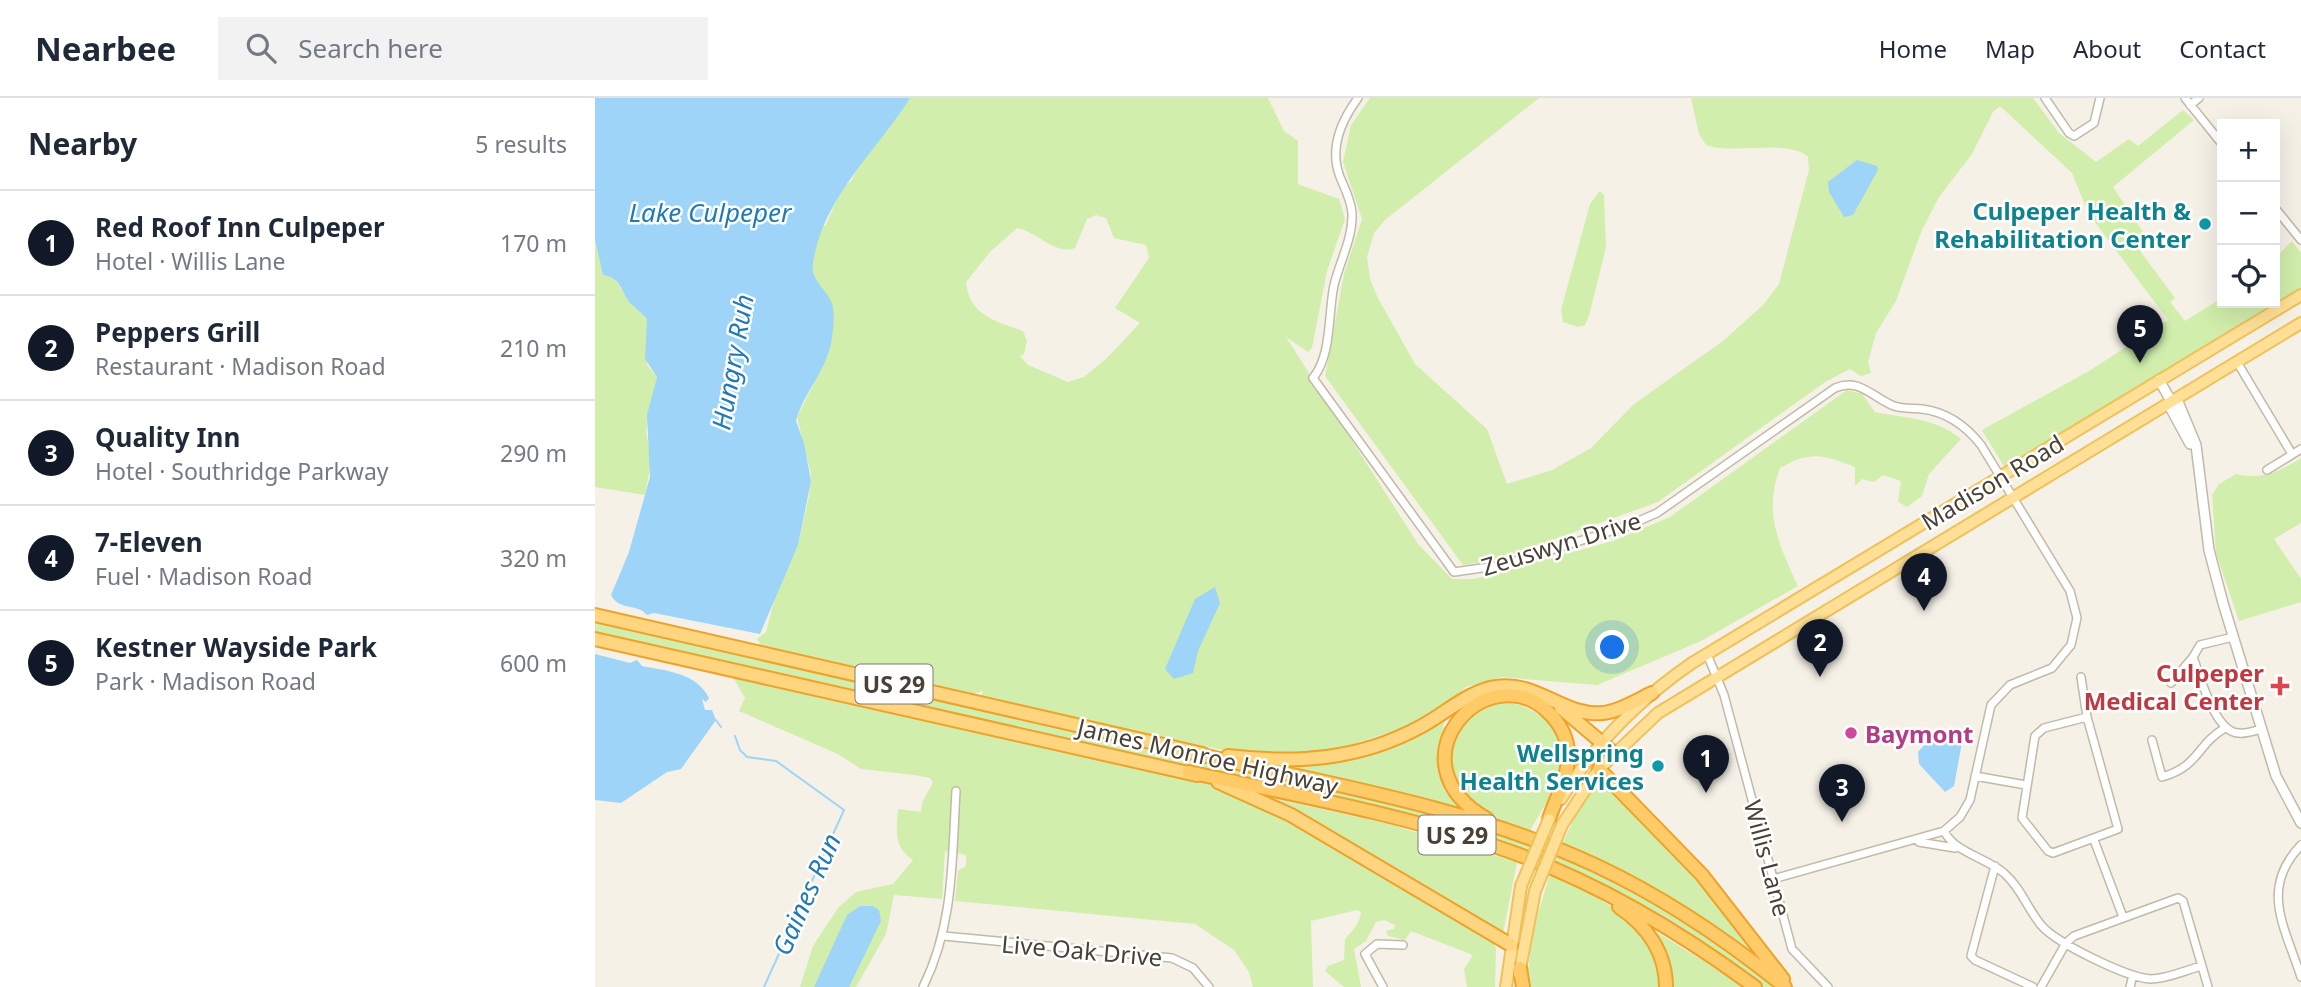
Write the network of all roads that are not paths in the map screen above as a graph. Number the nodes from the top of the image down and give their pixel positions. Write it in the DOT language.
graph roads {
  1 [pos="1358,98"];
  2 [pos="2045,98"];
  3 [pos="2100,98"];
  4 [pos="2199,98"];
  5 [pos="2187,101"];
  6 [pos="2217,138"];
  7 [pos="2280,214"];
  8 [pos="2301,240"];
  9 [pos="2301,295"];
  10 [pos="2301,323"];
  11 [pos="2237,362"];
  12 [pos="2159,380"];
  13 [pos="2171,401"];
  14 [pos="2301,449"];
  15 [pos="2292,454"];
  16 [pos="2267,470"];
  17 [pos="2000,477"];
  18 [pos="2013,497"];
  19 [pos="595,615"];
  20 [pos="2233,637"];
  21 [pos="595,639"];
  22 [pos="1707,654"];
  23 [pos="2193,657"];
  24 [pos="1717,677"];
  25 [pos="2081,677"];
  26 [pos="2171,683"];
  27 [pos="1652,693"];
  28 [pos="1548,697"];
  29 [pos="2087,717"];
  30 [pos="2225,728"];
  31 [pos="2261,729"];
  32 [pos="2152,740"];
  33 [pos="1602,743"];
  34 [pos="1193,753"];
  35 [pos="1614,753"];
  36 [pos="1599,769"];
  37 [pos="1189,772"];
  38 [pos="1975,776"];
  39 [pos="2026,785"];
  40 [pos="956,791"];
  41 [pos="1549,819"];
  42 [pos="2301,823"];
  43 [pos="1506,830"];
  44 [pos="1944,831"];
  45 [pos="2094,840"];
  46 [pos="1911,841"];
  47 [pos="2301,845"];
  48 [pos="1966,851"];
  49 [pos="1995,866"];
  50 [pos="1572,876"];
  51 [pos="1773,879"];
  52 [pos="2123,917"];
  53 [pos="944,936"];
  54 [pos="2066,943"];
  55 [pos="1511,945"];
  56 [pos="1403,946"];
  57 [pos="2202,966"];
  58 [pos="1520,968"];
  59 [pos="2133,975"];
  60 [pos="2301,976"];
  61 [pos="923,987"];
  62 [pos="1209,987"];
  63 [pos="1383,987"];
  64 [pos="1506,987"];
  65 [pos="1521,987"];
  66 [pos="1666,987"];
  67 [pos="1755,987"];
  68 [pos="1785,987"];
  69 [pos="1791,987"];
  70 [pos="1828,987"];
  71 [pos="2033,987"];
  72 [pos="2041,987"];
  73 [pos="2130,987"];
  74 [pos="2208,987"];
  1 -- 17 [label="street, Zeuswyn Drive"];
  2 -- 3 [label="street"];
  4 -- 5 [label="street"];
  5 -- 6 [label="street"];
  7 -- 8 [label="street"];
  9 -- 12 [label="main road, Madison Road"];
  10 -- 11 [label="main road, Madison Road"];
  11 -- 13 [label="main road, Madison Road"];
  11 -- 15 [label="street"];
  12 -- 13 [label="street"];
  12 -- 17 [label="main road, Madison Road"];
  13 -- 18 [label="main road, Madison Road"];
  13 -- 20 [label="street"];
  14 -- 15 [label="street"];
  15 -- 16 [label="street"];
  17 -- 18 [label="street"];
  17 -- 22 [label="main road, Madison Road"];
  18 -- 24 [label="main road, Madison Road"];
  18 -- 38 [label="street"];
  19 -- 34 [label="highway, James Monroe Highway / US 29"];
  20 -- 23 [label="street"];
  20 -- 31 [label="street"];
  21 -- 37 [label="highway, James Monroe Highway / US 29"];
  22 -- 24 [label="street, Willis Lane"];
  22 -- 27 [label="main road, Madison Road"];
  23 -- 26 [label="street"];
  23 -- 30 [label="street"];
  24 -- 35 [label="main road, Madison Road"];
  24 -- 51 [label="street, Willis Lane"];
  25 -- 29 [label="street"];
  27 -- 28 [label="highway"];
  27 -- 33 [label="main road, Madison Road"];
  28 -- 33 [label="highway"];
  28 -- 34 [label="highway"];
  29 -- 39 [label="street"];
  29 -- 45 [label="street"];
  30 -- 31 [label="street"];
  30 -- 32 [label="street"];
  31 -- 42 [label="street"];
  33 -- 35 [label="highway"];
  33 -- 41 [label="main road, Madison Road"];
  34 -- 43 [label="highway, James Monroe Highway / US 29"];
  35 -- 36 [label="main road, Madison Road"];
  36 -- 58 [label="main road, Madison Road, bridge"];
  36 -- 69 [label="highway"];
  37 -- 50 [label="highway, James Monroe Highway / US 29"];
  37 -- 55 [label="highway"];
  38 -- 39 [label="street"];
  38 -- 44 [label="street"];
  39 -- 45 [label="street"];
  40 -- 53 [label="street"];
  41 -- 43 [label="highway"];
  41 -- 55 [label="main road, Madison Road, bridge"];
  43 -- 68 [label="highway, James Monroe Highway / US 29"];
  44 -- 46 [label="street"];
  44 -- 48 [label="street"];
  45 -- 52 [label="street"];
  46 -- 48 [label="street"];
  46 -- 51 [label="street"];
  47 -- 60 [label="street"];
  48 -- 49 [label="street"];
  49 -- 54 [label="street"];
  49 -- 71 [label="street"];
  50 -- 66 [label="highway"];
  50 -- 67 [label="highway, James Monroe Highway / US 29"];
  51 -- 70 [label="street, Willis Lane"];
  52 -- 54 [label="street"];
  52 -- 57 [label="street"];
  53 -- 61 [label="street"];
  53 -- 62 [label="street, Live Oak Drive"];
  54 -- 59 [label="street"];
  54 -- 72 [label="street"];
  55 -- 64 [label="main road, Madison Road"];
  56 -- 63 [label="street"];
  57 -- 59 [label="street"];
  57 -- 74 [label="street"];
  58 -- 65 [label="highway"];
  59 -- 73 [label="street"];
}
